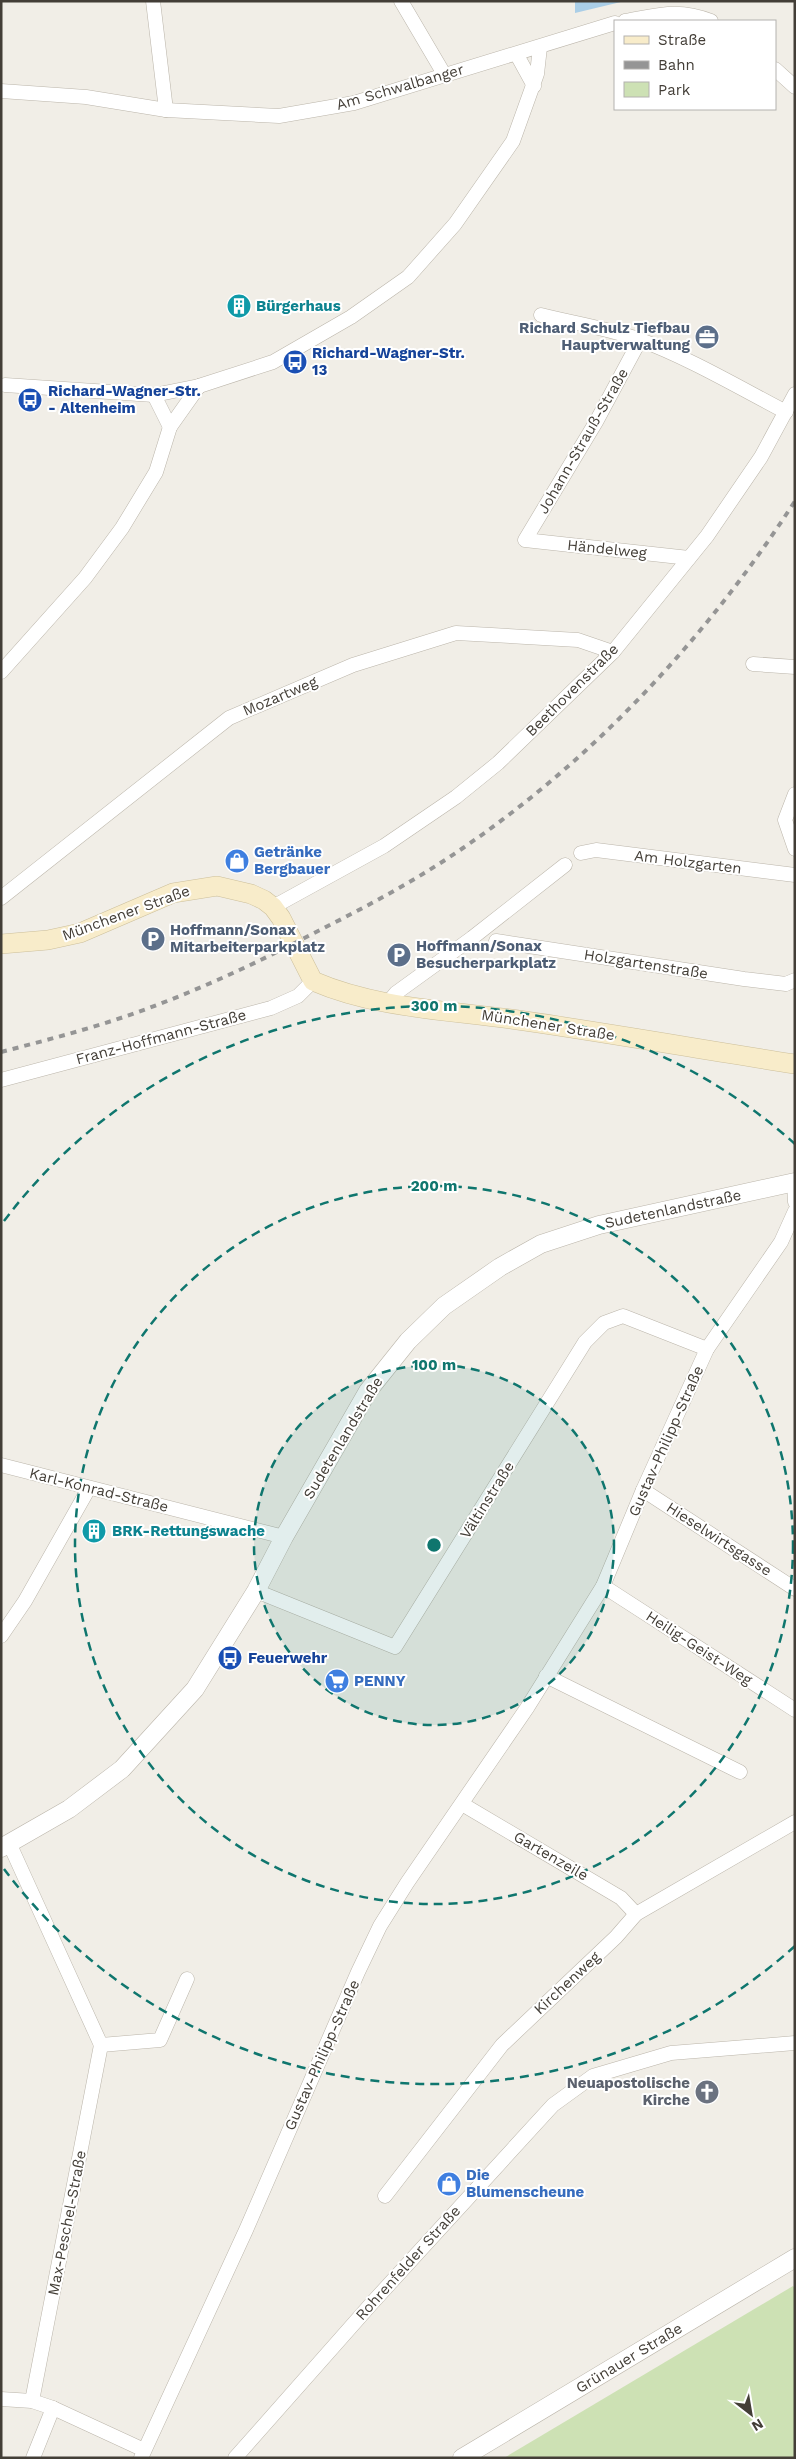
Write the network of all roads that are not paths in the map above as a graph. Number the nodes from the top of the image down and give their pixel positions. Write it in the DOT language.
graph roads {
  1 [pos="153,1"];
  2 [pos="401,1"];
  3 [pos="630,20"];
  4 [pos="708,20"];
  5 [pos="614,24"];
  6 [pos="540,47"];
  7 [pos="518,54"];
  8 [pos="776,70"];
  9 [pos="444,74"];
  10 [pos="534,86"];
  11 [pos="795,87"];
  12 [pos="1,91"];
  13 [pos="166,110"];
  14 [pos="541,315"];
  15 [pos="640,340"];
  16 [pos="5,386"];
  17 [pos="199,386"];
  18 [pos="795,394"];
  19 [pos="154,395"];
  20 [pos="786,412"];
  21 [pos="170,427"];
  22 [pos="525,540"];
  23 [pos="689,558"];
  24 [pos="612,652"];
  25 [pos="753,664"];
  26 [pos="795,667"];
  27 [pos="1,672"];
  28 [pos="795,794"];
  29 [pos="795,850"];
  30 [pos="581,853"];
  31 [pos="565,865"];
  32 [pos="795,875"];
  33 [pos="1,898"];
  34 [pos="273,907"];
  35 [pos="496,941"];
  36 [pos="1,944"];
  37 [pos="795,980"];
  38 [pos="313,981"];
  39 [pos="388,1004"];
  40 [pos="795,1064"];
  41 [pos="1,1080"];
  42 [pos="794,1182"];
  43 [pos="795,1202"];
  44 [pos="795,1211"];
  45 [pos="707,1349"];
  46 [pos="1,1465"];
  47 [pos="89,1488"];
  48 [pos="643,1490"];
  49 [pos="284,1538"];
  50 [pos="604,1586"];
  51 [pos="795,1589"];
  52 [pos="256,1592"];
  53 [pos="1,1636"];
  54 [pos="546,1676"];
  55 [pos="795,1710"];
  56 [pos="740,1772"];
  57 [pos="462,1804"];
  58 [pos="795,1822"];
  59 [pos="6,1847"];
  60 [pos="636,1914"];
  61 [pos="187,1979"];
  62 [pos="795,2043"];
  63 [pos="101,2045"];
  64 [pos="385,2196"];
  65 [pos="795,2258"];
  66 [pos="1,2399"];
  67 [pos="32,2401"];
  68 [pos="53,2408"];
  69 [pos="142,2454"];
  70 [pos="33,2458"];
  71 [pos="235,2458"];
  72 [pos="462,2458"];
  1 -- 13 [label="street"];
  2 -- 9 [label="street"];
  3 -- 4 [label="street"];
  5 -- 6 [label="street, Am Schwalbanger"];
  6 -- 7 [label="street, Am Schwalbanger"];
  6 -- 10 [label="street"];
  7 -- 9 [label="street, Am Schwalbanger"];
  7 -- 10 [label="street"];
  8 -- 11 [label="street"];
  9 -- 13 [label="street, Am Schwalbanger"];
  10 -- 17 [label="street"];
  12 -- 13 [label="street, Am Schwalbanger"];
  14 -- 15 [label="street"];
  15 -- 20 [label="street"];
  15 -- 22 [label="street, Johann-Strauß-Straße"];
  16 -- 19 [label="street"];
  17 -- 19 [label="street"];
  17 -- 21 [label="street"];
  18 -- 20 [label="street, Beethovenstraße"];
  19 -- 21 [label="street"];
  20 -- 23 [label="street, Beethovenstraße"];
  21 -- 27 [label="street"];
  22 -- 23 [label="street, Händelweg"];
  23 -- 24 [label="street, Beethovenstraße"];
  24 -- 33 [label="street, Mozartweg"];
  24 -- 34 [label="street, Beethovenstraße"];
  25 -- 26 [label="street"];
  28 -- 29 [label="street"];
  30 -- 32 [label="street, Am Holzgarten"];
  31 -- 39 [label="street"];
  34 -- 36 [label="main road, Münchener Straße"];
  34 -- 38 [label="main road, Münchener Straße"];
  35 -- 37 [label="street, Holzgartenstraße"];
  38 -- 39 [label="main road, Münchener Straße"];
  38 -- 41 [label="street, Franz-Hoffmann-Straße"];
  39 -- 40 [label="main road, Münchener Straße"];
  42 -- 43 [label="street"];
  42 -- 49 [label="street, Sudetenlandstraße"];
  44 -- 45 [label="street, Gustav-Philipp-Straße"];
  45 -- 48 [label="street, Gustav-Philipp-Straße"];
  45 -- 52 [label="street, Vältinstraße"];
  46 -- 47 [label="street, Karl-Konrad-Straße"];
  47 -- 49 [label="street, Karl-Konrad-Straße"];
  47 -- 53 [label="street"];
  48 -- 50 [label="street, Gustav-Philipp-Straße"];
  48 -- 51 [label="street, Hieselwirtsgasse"];
  49 -- 52 [label="street, Sudetenlandstraße"];
  50 -- 54 [label="street, Gustav-Philipp-Straße"];
  50 -- 55 [label="street, Heilig-Geist-Weg"];
  52 -- 59 [label="street, Sudetenlandstraße"];
  54 -- 56 [label="street"];
  54 -- 57 [label="street, Gustav-Philipp-Straße"];
  57 -- 60 [label="street, Gartenzeile"];
  57 -- 69 [label="street, Gustav-Philipp-Straße"];
  58 -- 60 [label="street, Kirchenweg"];
  59 -- 63 [label="street"];
  60 -- 64 [label="street, Kirchenweg"];
  61 -- 63 [label="street"];
  62 -- 71 [label="street, Rohrenfelder Straße"];
  63 -- 67 [label="street, Max-Peschel-Straße"];
  65 -- 72 [label="street, Grünauer Straße"];
  66 -- 67 [label="street"];
  67 -- 68 [label="street"];
  68 -- 69 [label="street"];
  68 -- 70 [label="street"];
}
